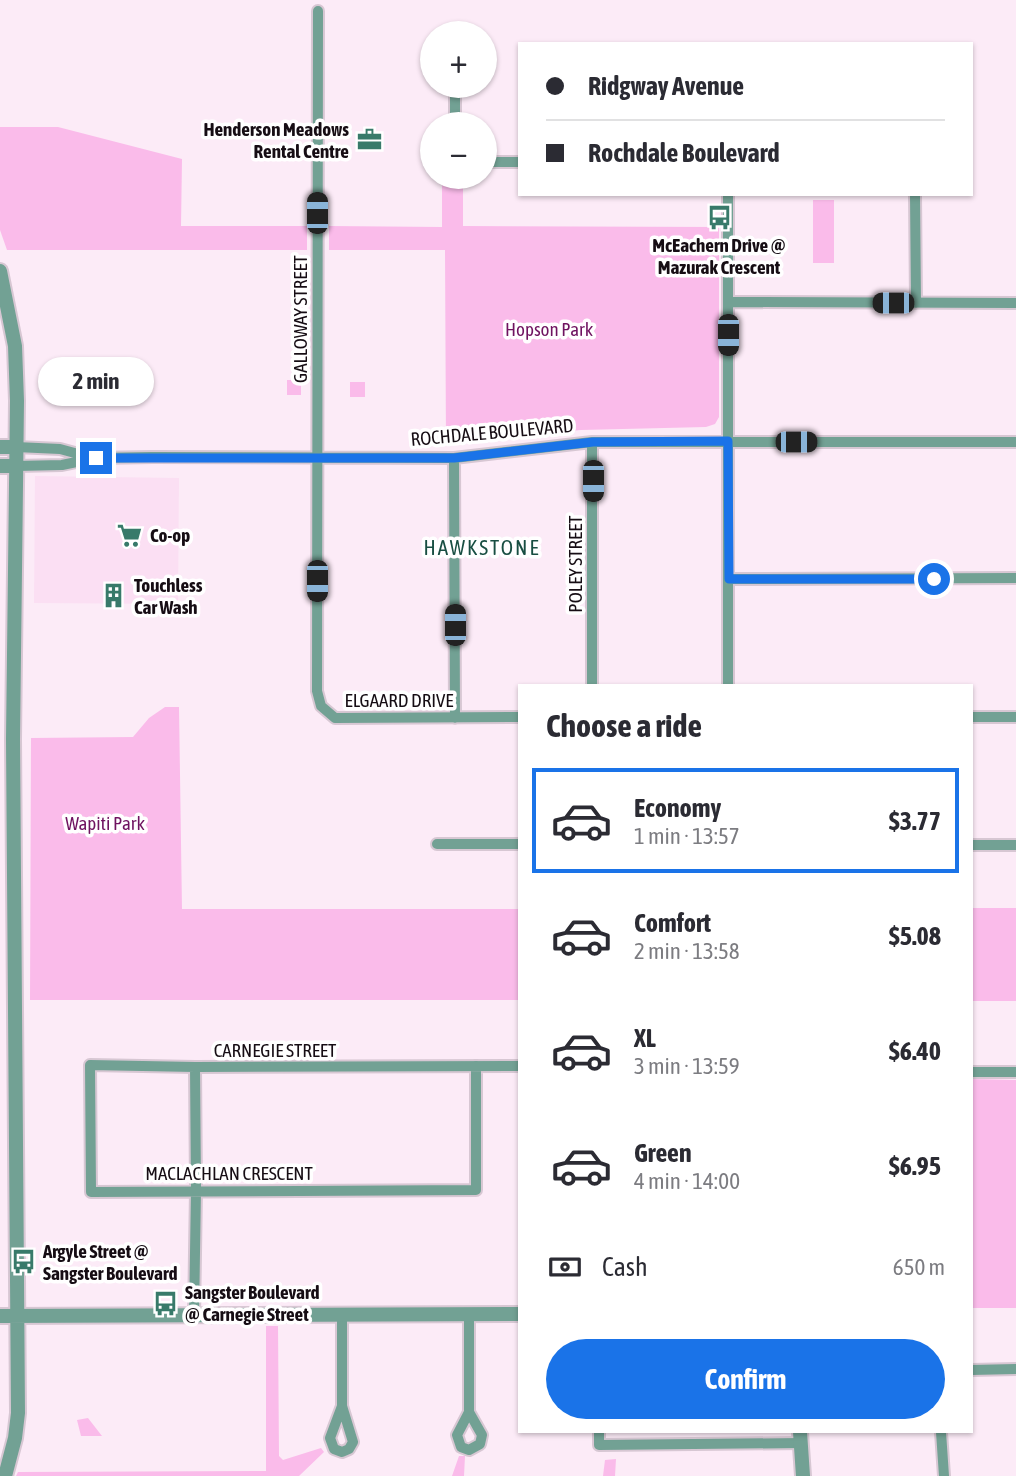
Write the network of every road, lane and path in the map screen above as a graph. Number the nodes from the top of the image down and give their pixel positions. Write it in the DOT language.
graph roads {
  1 [pos="318,11"];
  2 [pos="497,162"];
  3 [pos="518,162"];
  4 [pos="728,196"];
  5 [pos="915,196"];
  6 [pos="1,279"];
  7 [pos="728,302"];
  8 [pos="916,303"];
  9 [pos="1016,303"];
  10 [pos="728,441"];
  11 [pos="593,442"];
  12 [pos="1016,442"];
  13 [pos="0,447"];
  14 [pos="16,447"];
  15 [pos="96,458"];
  16 [pos="317,458"];
  17 [pos="454,458"];
  18 [pos="0,466"];
  19 [pos="16,466"];
  20 [pos="729,579"];
  21 [pos="1016,579"];
  22 [pos="592,684"];
  23 [pos="728,684"];
  24 [pos="518,717"];
  25 [pos="973,717"];
  26 [pos="1016,717"];
  27 [pos="455,718"];
  28 [pos="437,844"];
  29 [pos="518,844"];
  30 [pos="973,845"];
  31 [pos="1016,845"];
  32 [pos="476,1066"];
  33 [pos="518,1066"];
  34 [pos="195,1067"];
  35 [pos="973,1072"];
  36 [pos="1016,1072"];
  37 [pos="196,1190"];
  38 [pos="468,1314"];
  39 [pos="518,1314"];
  40 [pos="0,1316"];
  41 [pos="17,1316"];
  42 [pos="194,1316"];
  43 [pos="342,1316"];
  44 [pos="1016,1369"];
  45 [pos="973,1370"];
  46 [pos="342,1406"];
  47 [pos="469,1412"];
  48 [pos="599,1433"];
  49 [pos="941,1433"];
  50 [pos="801,1437"];
  51 [pos="5,1476"];
  52 [pos="803,1476"];
  53 [pos="944,1476"];
  1 -- 16 [label="street, GALLOWAY STREET"];
  2 -- 3 [label="street"];
  4 -- 7 [label="street"];
  5 -- 8 [label="street"];
  6 -- 14 [label="street"];
  7 -- 8 [label="street"];
  7 -- 10 [label="street"];
  8 -- 9 [label="street"];
  10 -- 11 [label="street, ROCHDALE BOULEVARD"];
  10 -- 12 [label="street, ROCHDALE BOULEVARD"];
  10 -- 20 [label="street"];
  11 -- 17 [label="street, ROCHDALE BOULEVARD"];
  11 -- 22 [label="street, POLEY STREET"];
  13 -- 14 [label="street, ROCHDALE BOULEVARD"];
  14 -- 15 [label="street, ROCHDALE BOULEVARD"];
  14 -- 19 [label="street"];
  15 -- 16 [label="street, ROCHDALE BOULEVARD"];
  15 -- 19 [label="street, ROCHDALE BOULEVARD"];
  16 -- 17 [label="street, ROCHDALE BOULEVARD"];
  16 -- 27 [label="street, ELGAARD DRIVE"];
  17 -- 27 [label="street"];
  18 -- 19 [label="street, ROCHDALE BOULEVARD"];
  19 -- 41 [label="street"];
  20 -- 21 [label="street"];
  20 -- 23 [label="street"];
  24 -- 27 [label="street, ELGAARD DRIVE"];
  25 -- 26 [label="street"];
  28 -- 29 [label="street"];
  30 -- 31 [label="street"];
  32 -- 33 [label="street, CARNEGIE STREET"];
  32 -- 34 [label="street, CARNEGIE STREET"];
  32 -- 37 [label="street, MACLACHLAN CRESCENT"];
  34 -- 37 [label="street, CARNEGIE STREET"];
  34 -- 37 [label="street, MACLACHLAN CRESCENT"];
  35 -- 36 [label="street"];
  37 -- 42 [label="street, CARNEGIE STREET"];
  38 -- 39 [label="street"];
  38 -- 43 [label="street"];
  38 -- 47 [label="street"];
  40 -- 41 [label="street"];
  41 -- 42 [label="street"];
  41 -- 51 [label="street"];
  42 -- 43 [label="street"];
  43 -- 46 [label="street"];
  44 -- 45 [label="street"];
  48 -- 50 [label="street"];
  49 -- 53 [label="street"];
  50 -- 52 [label="street"];
}
